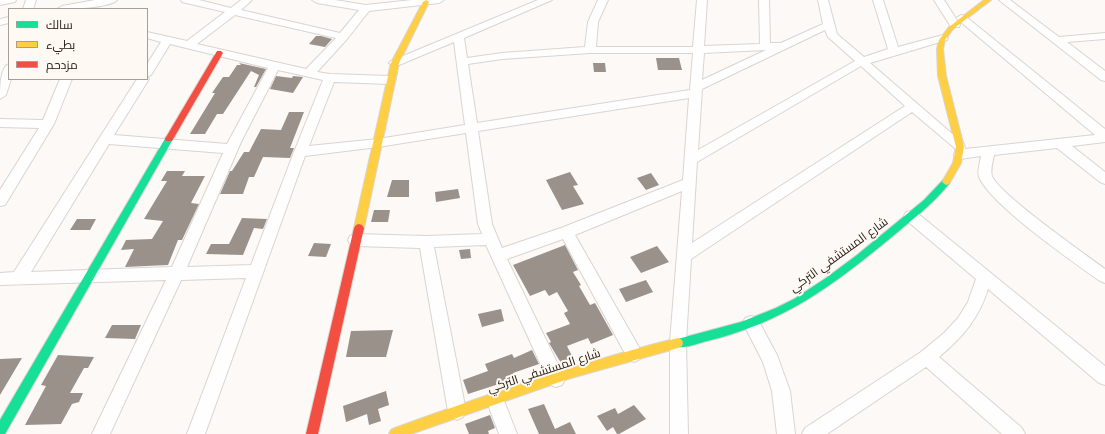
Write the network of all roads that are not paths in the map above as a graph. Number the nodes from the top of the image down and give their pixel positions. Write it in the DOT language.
graph roads {
  1 [pos="12,0"];
  2 [pos="112,0"];
  3 [pos="118,0"];
  4 [pos="186,0"];
  5 [pos="246,0"];
  6 [pos="317,0"];
  7 [pos="439,0"];
  8 [pos="547,0"];
  9 [pos="603,0"];
  10 [pos="702,0"];
  11 [pos="764,0"];
  12 [pos="823,0"];
  13 [pos="878,0"];
  14 [pos="939,0"];
  15 [pos="988,0"];
  16 [pos="1004,0"];
  17 [pos="336,1"];
  18 [pos="0,2"];
  19 [pos="93,2"];
  20 [pos="426,2"];
  21 [pos="389,3"];
  22 [pos="66,8"];
  23 [pos="104,8"];
  24 [pos="366,8"];
  25 [pos="232,11"];
  26 [pos="958,21"];
  27 [pos="828,26"];
  28 [pos="148,35"];
  29 [pos="1105,36"];
  30 [pos="343,37"];
  31 [pos="459,38"];
  32 [pos="943,38"];
  33 [pos="167,40"];
  34 [pos="1057,40"];
  35 [pos="189,45"];
  36 [pos="784,46"];
  37 [pos="765,47"];
  38 [pos="590,50"];
  39 [pos="698,50"];
  40 [pos="894,51"];
  41 [pos="219,53"];
  42 [pos="462,62"];
  43 [pos="862,62"];
  44 [pos="395,63"];
  45 [pos="275,66"];
  46 [pos="8,70"];
  47 [pos="148,71"];
  48 [pos="310,72"];
  49 [pos="1105,77"];
  50 [pos="330,78"];
  51 [pos="66,80"];
  52 [pos="142,80"];
  53 [pos="390,80"];
  54 [pos="696,90"];
  55 [pos="0,95"];
  56 [pos="912,106"];
  57 [pos="0,123"];
  58 [pos="48,124"];
  59 [pos="473,128"];
  60 [pos="1105,137"];
  61 [pos="107,140"];
  62 [pos="378,143"];
  63 [pos="1061,144"];
  64 [pos="165,145"];
  65 [pos="231,148"];
  66 [pos="960,151"];
  67 [pos="300,152"];
  68 [pos="988,152"];
  69 [pos="692,159"];
  70 [pos="1105,179"];
  71 [pos="689,182"];
  72 [pos="0,201"];
  73 [pos="911,216"];
  74 [pos="566,232"];
  75 [pos="490,239"];
  76 [pos="355,240"];
  77 [pos="426,242"];
  78 [pos="498,256"];
  79 [pos="683,257"];
  80 [pos="257,271"];
  81 [pos="177,272"];
  82 [pos="91,276"];
  83 [pos="1105,277"];
  84 [pos="20,278"];
  85 [pos="984,278"];
  86 [pos="0,279"];
  87 [pos="752,323"];
  88 [pos="678,342"];
  89 [pos="634,354"];
  90 [pos="927,357"];
  91 [pos="1105,377"];
  92 [pos="556,379"];
  93 [pos="495,399"];
  94 [pos="457,411"];
  95 [pos="0,430"];
  96 [pos="101,434"];
  97 [pos="196,434"];
  98 [pos="312,434"];
  99 [pos="395,434"];
  100 [pos="508,434"];
  101 [pos="680,434"];
  102 [pos="786,434"];
  103 [pos="810,434"];
  104 [pos="1016,434"];
  1 -- 18 [label="street"];
  2 -- 19 [label="street"];
  3 -- 23 [label="street"];
  4 -- 25 [label="street"];
  5 -- 25 [label="street"];
  6 -- 17 [label="street"];
  7 -- 20 [label="street"];
  8 -- 31 [label="street"];
  9 -- 38 [label="street"];
  10 -- 39 [label="street"];
  11 -- 37 [label="street"];
  12 -- 27 [label="street"];
  13 -- 40 [label="street"];
  14 -- 26 [label="street"];
  15 -- 26 [label="street"];
  16 -- 34 [label="street"];
  17 -- 24 [label="street"];
  19 -- 22 [label="street"];
  20 -- 21 [label="street"];
  20 -- 44 [label="street"];
  21 -- 24 [label="street"];
  24 -- 30 [label="street"];
  25 -- 30 [label="street"];
  25 -- 35 [label="street"];
  26 -- 32 [label="street"];
  26 -- 60 [label="street"];
  27 -- 36 [label="street"];
  27 -- 43 [label="street"];
  28 -- 33 [label="street"];
  29 -- 34 [label="street"];
  30 -- 48 [label="street"];
  31 -- 42 [label="street"];
  31 -- 44 [label="street"];
  32 -- 40 [label="street"];
  32 -- 66 [label="street"];
  33 -- 35 [label="street"];
  33 -- 47 [label="street"];
  34 -- 49 [label="street"];
  35 -- 41 [label="street"];
  36 -- 37 [label="street"];
  36 -- 54 [label="street"];
  37 -- 39 [label="street"];
  38 -- 39 [label="street"];
  38 -- 42 [label="street"];
  39 -- 54 [label="street"];
  40 -- 43 [label="street"];
  41 -- 45 [label="street"];
  41 -- 64 [label="street"];
  42 -- 59 [label="street"];
  43 -- 56 [label="street"];
  43 -- 69 [label="street"];
  44 -- 53 [label="street"];
  45 -- 48 [label="street"];
  45 -- 65 [label="street"];
  46 -- 55 [label="street"];
  48 -- 50 [label="street"];
  50 -- 53 [label="street"];
  50 -- 67 [label="street"];
  51 -- 58 [label="street"];
  52 -- 61 [label="street"];
  53 -- 62 [label="street"];
  54 -- 59 [label="street"];
  54 -- 69 [label="street"];
  56 -- 66 [label="street"];
  56 -- 79 [label="street"];
  57 -- 58 [label="street"];
  58 -- 72 [label="street"];
  59 -- 62 [label="street"];
  59 -- 75 [label="street"];
  60 -- 63 [label="street"];
  61 -- 64 [label="street"];
  61 -- 84 [label="street"];
  62 -- 67 [label="street"];
  62 -- 76 [label="street"];
  63 -- 68 [label="street"];
  63 -- 70 [label="street"];
  64 -- 65 [label="street"];
  64 -- 82 [label="street"];
  65 -- 81 [label="street"];
  66 -- 68 [label="street"];
  66 -- 73 [label="street, شارع المستشفي التركي"];
  67 -- 80 [label="street"];
  68 -- 83 [label="street"];
  69 -- 71 [label="street"];
  71 -- 74 [label="street"];
  71 -- 79 [label="street"];
  73 -- 85 [label="street"];
  73 -- 87 [label="street, شارع المستشفي التركي"];
  74 -- 78 [label="street"];
  74 -- 89 [label="street"];
  75 -- 77 [label="street"];
  75 -- 78 [label="street"];
  76 -- 77 [label="street"];
  76 -- 98 [label="street"];
  77 -- 94 [label="street"];
  78 -- 92 [label="street"];
  79 -- 88 [label="street"];
  80 -- 81 [label="street"];
  80 -- 97 [label="street"];
  81 -- 82 [label="street"];
  81 -- 96 [label="street"];
  82 -- 84 [label="street"];
  82 -- 95 [label="street"];
  84 -- 86 [label="street"];
  85 -- 90 [label="street"];
  85 -- 91 [label="street"];
  87 -- 88 [label="street, شارع المستشفي التركي"];
  87 -- 102 [label="street"];
  88 -- 89 [label="street, شارع المستشفي التركي"];
  88 -- 101 [label="street"];
  89 -- 92 [label="street, شارع المستشفي التركي"];
  90 -- 103 [label="street"];
  90 -- 104 [label="street"];
  92 -- 93 [label="street, شارع المستشفي التركي"];
  93 -- 94 [label="street, شارع المستشفي التركي"];
  93 -- 100 [label="street"];
  94 -- 99 [label="street, شارع المستشفي التركي"];
}
